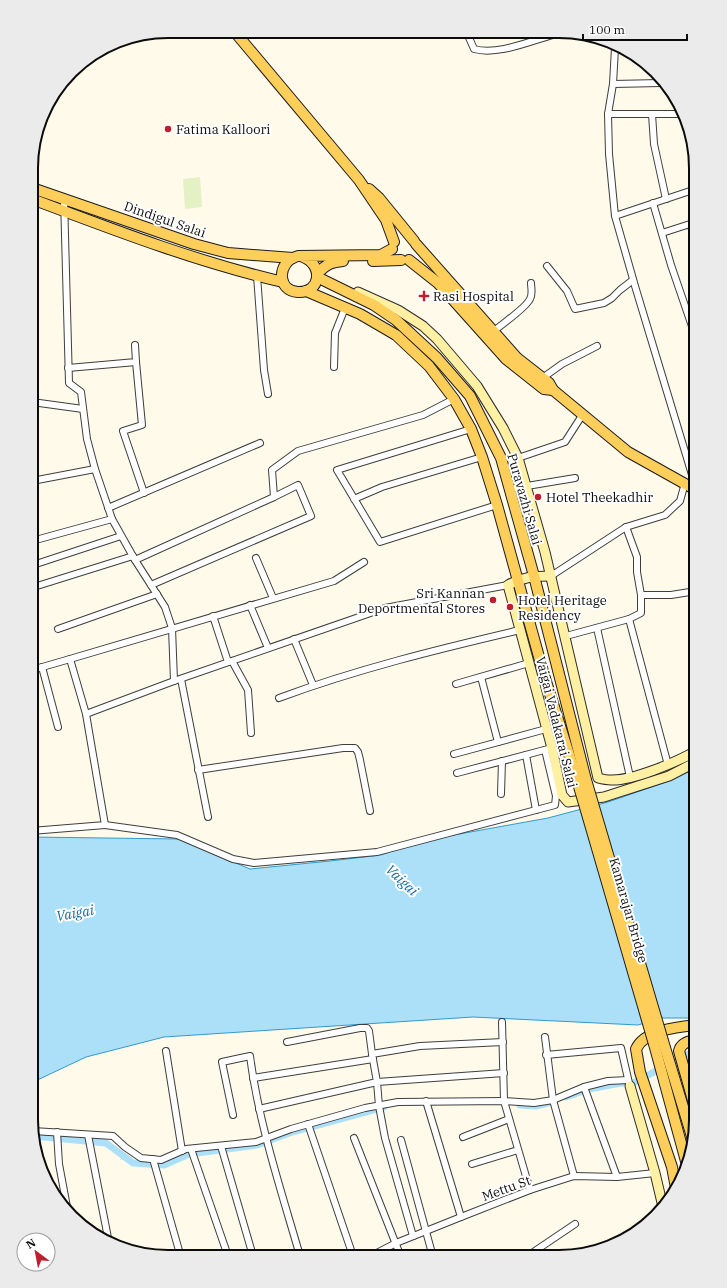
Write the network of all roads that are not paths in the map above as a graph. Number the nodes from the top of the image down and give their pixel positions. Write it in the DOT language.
graph roads {
  1 [pos="240,38"];
  2 [pos="468,38"];
  3 [pos="542,38"];
  4 [pos="614,50"];
  5 [pos="658,83"];
  6 [pos="613,84"];
  7 [pos="608,114"];
  8 [pos="652,114"];
  9 [pos="677,114"];
  10 [pos="359,180"];
  11 [pos="38,190"];
  12 [pos="689,191"];
  13 [pos="64,198"];
  14 [pos="666,199"];
  15 [pos="38,201"];
  16 [pos="653,203"];
  17 [pos="64,211"];
  18 [pos="615,216"];
  19 [pos="689,224"];
  20 [pos="662,233"];
  21 [pos="415,243"];
  22 [pos="393,246"];
  23 [pos="304,257"];
  24 [pos="293,258"];
  25 [pos="405,260"];
  26 [pos="547,266"];
  27 [pos="318,275"];
  28 [pos="257,276"];
  29 [pos="633,280"];
  30 [pos="283,282"];
  31 [pos="531,283"];
  32 [pos="341,289"];
  33 [pos="306,291"];
  34 [pos="345,308"];
  35 [pos="689,318"];
  36 [pos="494,331"];
  37 [pos="134,346"];
  38 [pos="598,346"];
  39 [pos="136,362"];
  40 [pos="334,367"];
  41 [pos="68,368"];
  42 [pos="539,380"];
  43 [pos="268,394"];
  44 [pos="454,399"];
  45 [pos="38,403"];
  46 [pos="83,409"];
  47 [pos="583,414"];
  48 [pos="471,430"];
  49 [pos="260,443"];
  50 [pos="482,457"];
  51 [pos="518,458"];
  52 [pos="689,466"];
  53 [pos="96,469"];
  54 [pos="575,478"];
  55 [pos="38,480"];
  56 [pos="685,483"];
  57 [pos="689,485"];
  58 [pos="526,486"];
  59 [pos="509,489"];
  60 [pos="144,492"];
  61 [pos="274,497"];
  62 [pos="354,499"];
  63 [pos="498,505"];
  64 [pos="108,508"];
  65 [pos="112,519"];
  66 [pos="626,527"];
  67 [pos="121,536"];
  68 [pos="38,539"];
  69 [pos="134,558"];
  70 [pos="256,558"];
  71 [pos="364,562"];
  72 [pos="38,563"];
  73 [pos="534,576"];
  74 [pos="551,576"];
  75 [pos="513,582"];
  76 [pos="151,585"];
  77 [pos="38,586"];
  78 [pos="689,592"];
  79 [pos="156,594"];
  80 [pos="642,595"];
  81 [pos="273,598"];
  82 [pos="250,605"];
  83 [pos="212,616"];
  84 [pos="629,619"];
  85 [pos="172,628"];
  86 [pos="597,628"];
  87 [pos="58,629"];
  88 [pos="520,630"];
  89 [pos="566,636"];
  90 [pos="294,640"];
  91 [pos="268,648"];
  92 [pos="70,659"];
  93 [pos="230,662"];
  94 [pos="529,663"];
  95 [pos="42,667"];
  96 [pos="38,668"];
  97 [pos="481,677"];
  98 [pos="181,679"];
  99 [pos="174,681"];
  100 [pos="456,684"];
  101 [pos="313,685"];
  102 [pos="279,698"];
  103 [pos="86,714"];
  104 [pos="58,727"];
  105 [pos="546,729"];
  106 [pos="251,733"];
  107 [pos="498,742"];
  108 [pos="548,749"];
  109 [pos="454,754"];
  110 [pos="689,754"];
  111 [pos="526,755"];
  112 [pos="502,761"];
  113 [pos="668,765"];
  114 [pos="689,766"];
  115 [pos="198,770"];
  116 [pos="457,773"];
  117 [pos="630,777"];
  118 [pos="582,782"];
  119 [pos="501,794"];
  120 [pos="536,810"];
  121 [pos="370,811"];
  122 [pos="208,817"];
  123 [pos="105,826"];
  124 [pos="38,831"];
  125 [pos="502,1022"];
  126 [pos="689,1025"];
  127 [pos="545,1037"];
  128 [pos="286,1042"];
  129 [pos="503,1042"];
  130 [pos="689,1042"];
  131 [pos="166,1051"];
  132 [pos="546,1055"];
  133 [pos="373,1056"];
  134 [pos="666,1066"];
  135 [pos="504,1073"];
  136 [pos="253,1078"];
  137 [pos="377,1082"];
  138 [pos="629,1082"];
  139 [pos="585,1089"];
  140 [pos="689,1089"];
  141 [pos="554,1102"];
  142 [pos="426,1103"];
  143 [pos="505,1103"];
  144 [pos="380,1108"];
  145 [pos="259,1109"];
  146 [pos="233,1115"];
  147 [pos="509,1119"];
  148 [pos="309,1126"];
  149 [pos="689,1129"];
  150 [pos="39,1132"];
  151 [pos="57,1136"];
  152 [pos="462,1136"];
  153 [pos="354,1138"];
  154 [pos="89,1139"];
  155 [pos="401,1140"];
  156 [pos="266,1141"];
  157 [pos="221,1148"];
  158 [pos="518,1150"];
  159 [pos="182,1151"];
  160 [pos="192,1152"];
  161 [pos="684,1152"];
  162 [pos="153,1160"];
  163 [pos="472,1164"];
  164 [pos="655,1173"];
  165 [pos="574,1176"];
  166 [pos="617,1177"];
  167 [pos="674,1180"];
  168 [pos="530,1190"];
  169 [pos="66,1200"];
  170 [pos="661,1200"];
  171 [pos="460,1217"];
  172 [pos="575,1224"];
  173 [pos="425,1231"];
  174 [pos="107,1235"];
  175 [pos="413,1236"];
  176 [pos="396,1243"];
  177 [pos="179,1250"];
  178 [pos="226,1250"];
  179 [pos="251,1250"];
  180 [pos="298,1250"];
  181 [pos="351,1250"];
  182 [pos="383,1250"];
  183 [pos="399,1250"];
  184 [pos="431,1250"];
  185 [pos="536,1250"];
  1 -- 10 [label="main road"];
  2 -- 3 [label="street"];
  4 -- 6 [label="street"];
  5 -- 6 [label="street"];
  6 -- 7 [label="street"];
  7 -- 8 [label="street"];
  7 -- 18 [label="street"];
  8 -- 9 [label="street"];
  8 -- 14 [label="street"];
  10 -- 21 [label="main road"];
  10 -- 22 [label="main road"];
  11 -- 13 [label="main road, Dindigul Salai"];
  12 -- 14 [label="street"];
  13 -- 17 [label="street"];
  13 -- 24 [label="main road, Dindigul Salai"];
  14 -- 16 [label="street"];
  15 -- 17 [label="main road, Dindigul Salai"];
  16 -- 18 [label="street"];
  16 -- 20 [label="street"];
  17 -- 28 [label="main road, Dindigul Salai"];
  17 -- 41 [label="street"];
  18 -- 29 [label="street"];
  19 -- 20 [label="street"];
  20 -- 35 [label="street"];
  21 -- 22 [label="main road"];
  21 -- 25 [label="main road"];
  21 -- 36 [label="main road"];
  22 -- 23 [label="main road"];
  22 -- 25 [label="main road"];
  23 -- 24 [label="main road"];
  23 -- 27 [label="main road"];
  24 -- 30 [label="main road"];
  25 -- 27 [label="main road"];
  25 -- 42 [label="main road"];
  26 -- 29 [label="street"];
  27 -- 32 [label="main road, Puravazhi Salai"];
  27 -- 33 [label="main road"];
  28 -- 30 [label="main road, Dindigul Salai"];
  28 -- 43 [label="street"];
  29 -- 52 [label="street"];
  30 -- 33 [label="main road"];
  31 -- 36 [label="street"];
  32 -- 51 [label="main road, Vaigai Vadakarai Salai"];
  32 -- 59 [label="main road, Puravazhi Salai"];
  33 -- 34 [label="main road"];
  34 -- 40 [label="street"];
  34 -- 44 [label="main road"];
  36 -- 42 [label="main road"];
  37 -- 39 [label="street"];
  38 -- 42 [label="street"];
  39 -- 41 [label="street"];
  39 -- 60 [label="street"];
  41 -- 46 [label="street"];
  42 -- 47 [label="main road"];
  44 -- 48 [label="main road"];
  44 -- 61 [label="street"];
  45 -- 46 [label="street"];
  46 -- 53 [label="street"];
  47 -- 51 [label="street"];
  47 -- 56 [label="main road"];
  48 -- 50 [label="main road"];
  48 -- 62 [label="street"];
  49 -- 60 [label="street"];
  50 -- 62 [label="street"];
  50 -- 63 [label="main road"];
  51 -- 58 [label="main road, Vaigai Vadakarai Salai"];
  53 -- 55 [label="street"];
  53 -- 64 [label="street"];
  54 -- 58 [label="street"];
  56 -- 57 [label="main road"];
  56 -- 66 [label="street"];
  58 -- 59 [label="street"];
  58 -- 74 [label="main road, Vaigai Vadakarai Salai"];
  59 -- 73 [label="main road, Puravazhi Salai"];
  60 -- 64 [label="street"];
  61 -- 69 [label="street"];
  61 -- 76 [label="street"];
  62 -- 63 [label="street"];
  63 -- 75 [label="main road"];
  64 -- 65 [label="street"];
  65 -- 67 [label="street"];
  65 -- 68 [label="street"];
  66 -- 74 [label="street"];
  66 -- 80 [label="street"];
  67 -- 69 [label="street"];
  67 -- 72 [label="street"];
  69 -- 76 [label="street"];
  69 -- 77 [label="street"];
  70 -- 81 [label="street"];
  71 -- 81 [label="street"];
  73 -- 74 [label="main road"];
  73 -- 75 [label="main road"];
  73 -- 118 [label="main road, Puravazhi Salai"];
  74 -- 89 [label="main road, Vaigai Vadakarai Salai"];
  75 -- 88 [label="main road, Vaigai Vadakarai Salai"];
  75 -- 90 [label="street"];
  75 -- 118 [label="main road"];
  76 -- 79 [label="street"];
  78 -- 80 [label="street"];
  79 -- 85 [label="street"];
  79 -- 87 [label="street"];
  80 -- 84 [label="street"];
  81 -- 82 [label="street"];
  82 -- 83 [label="street"];
  82 -- 91 [label="street"];
  83 -- 85 [label="street"];
  83 -- 93 [label="street"];
  84 -- 86 [label="street"];
  84 -- 113 [label="street"];
  85 -- 92 [label="street"];
  85 -- 99 [label="street"];
  86 -- 89 [label="street"];
  86 -- 117 [label="street"];
  88 -- 94 [label="main road, Vaigai Vadakarai Salai"];
  88 -- 101 [label="street"];
  89 -- 117 [label="main road, Vaigai Vadakarai Salai"];
  90 -- 91 [label="street"];
  90 -- 101 [label="street"];
  91 -- 93 [label="street"];
  92 -- 95 [label="street"];
  92 -- 103 [label="street"];
  93 -- 98 [label="street"];
  93 -- 106 [label="street"];
  94 -- 97 [label="street"];
  94 -- 105 [label="main road, Vaigai Vadakarai Salai"];
  95 -- 96 [label="street"];
  95 -- 104 [label="street"];
  97 -- 100 [label="street"];
  97 -- 107 [label="street"];
  98 -- 99 [label="street"];
  98 -- 115 [label="street"];
  99 -- 103 [label="street"];
  101 -- 102 [label="street"];
  103 -- 123 [label="street"];
  105 -- 107 [label="street"];
  105 -- 108 [label="main road, Vaigai Vadakarai Salai"];
  107 -- 109 [label="street"];
  108 -- 111 [label="street"];
  108 -- 114 [label="main road, Vaigai Vadakarai Salai"];
  108 -- 120 [label="street"];
  110 -- 113 [label="main road, Vaigai Vadakarai Salai"];
  111 -- 112 [label="street"];
  111 -- 120 [label="street"];
  112 -- 116 [label="street"];
  112 -- 119 [label="street"];
  113 -- 117 [label="main road, Vaigai Vadakarai Salai"];
  115 -- 121 [label="street"];
  115 -- 122 [label="street"];
  118 -- 134 [label="main road, Kamarajar Bridge, bridge"];
  120 -- 123 [label="street"];
  123 -- 124 [label="street"];
  125 -- 129 [label="street"];
  126 -- 167 [label="main road"];
  127 -- 132 [label="street"];
  128 -- 133 [label="street"];
  129 -- 133 [label="street"];
  129 -- 135 [label="street"];
  130 -- 140 [label="main road"];
  131 -- 159 [label="street"];
  132 -- 138 [label="street"];
  132 -- 141 [label="street"];
  133 -- 136 [label="street"];
  133 -- 137 [label="street"];
  134 -- 149 [label="main road"];
  134 -- 161 [label="main road"];
  135 -- 137 [label="street"];
  135 -- 143 [label="street"];
  136 -- 145 [label="street"];
  136 -- 146 [label="street"];
  137 -- 144 [label="street"];
  137 -- 145 [label="street"];
  138 -- 139 [label="street"];
  138 -- 164 [label="main road"];
  139 -- 141 [label="street"];
  139 -- 166 [label="street"];
  141 -- 143 [label="street"];
  141 -- 165 [label="street"];
  142 -- 143 [label="street"];
  142 -- 144 [label="street"];
  142 -- 171 [label="street"];
  143 -- 147 [label="street"];
  144 -- 148 [label="street"];
  144 -- 175 [label="street"];
  145 -- 156 [label="street"];
  147 -- 152 [label="street"];
  147 -- 158 [label="street"];
  148 -- 156 [label="street"];
  148 -- 181 [label="street"];
  150 -- 151 [label="street"];
  151 -- 154 [label="street"];
  151 -- 169 [label="street"];
  153 -- 176 [label="street"];
  154 -- 162 [label="street"];
  154 -- 174 [label="street"];
  155 -- 173 [label="street"];
  156 -- 157 [label="street"];
  156 -- 180 [label="street"];
  157 -- 160 [label="street"];
  157 -- 179 [label="street"];
  158 -- 163 [label="street"];
  158 -- 168 [label="street"];
  159 -- 160 [label="street"];
  159 -- 162 [label="street"];
  160 -- 178 [label="street"];
  162 -- 177 [label="street"];
  164 -- 166 [label="street, Mettu St"];
  164 -- 170 [label="main road"];
  165 -- 166 [label="street, Mettu St"];
  165 -- 168 [label="street, Mettu St"];
  168 -- 171 [label="street, Mettu St"];
  171 -- 173 [label="street, Mettu St"];
  172 -- 185 [label="street"];
  173 -- 175 [label="street, Mettu St"];
  173 -- 184 [label="street"];
  175 -- 176 [label="street, Mettu St"];
  176 -- 182 [label="street, Mettu St"];
  176 -- 183 [label="street"];
}
